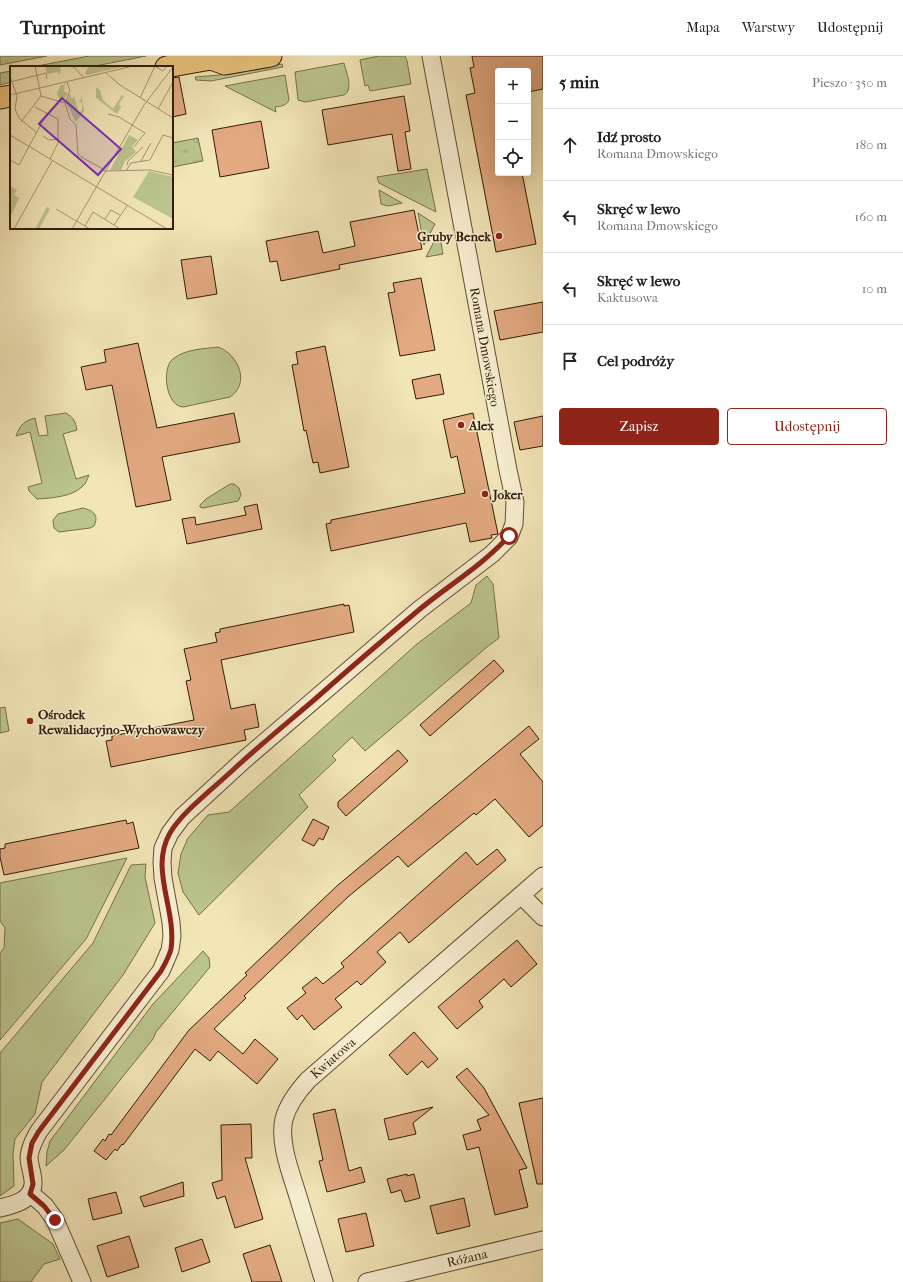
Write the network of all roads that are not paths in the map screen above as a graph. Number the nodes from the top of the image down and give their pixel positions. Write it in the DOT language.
graph roads {
  1 [pos="271,56"];
  2 [pos="431,56"];
  3 [pos="213,57"];
  4 [pos="171,66"];
  5 [pos="10,96"];
  6 [pos="0,98"];
  7 [pos="543,876"];
  8 [pos="521,895"];
  9 [pos="543,917"];
  10 [pos="30,1194"];
  11 [pos="0,1208"];
  12 [pos="543,1240"];
  13 [pos="82,1282"];
  14 [pos="324,1282"];
  15 [pos="367,1282"];
  1 -- 3 [label="main road"];
  2 -- 10 [label="street, Romana Dmowskiego"];
  3 -- 4 [label="main road"];
  5 -- 6 [label="main road"];
  7 -- 8 [label="street, Kwiatowa"];
  8 -- 9 [label="street"];
  8 -- 14 [label="street, Kwiatowa"];
  10 -- 11 [label="street"];
  10 -- 13 [label="street"];
  12 -- 15 [label="street, Różana"];
}
